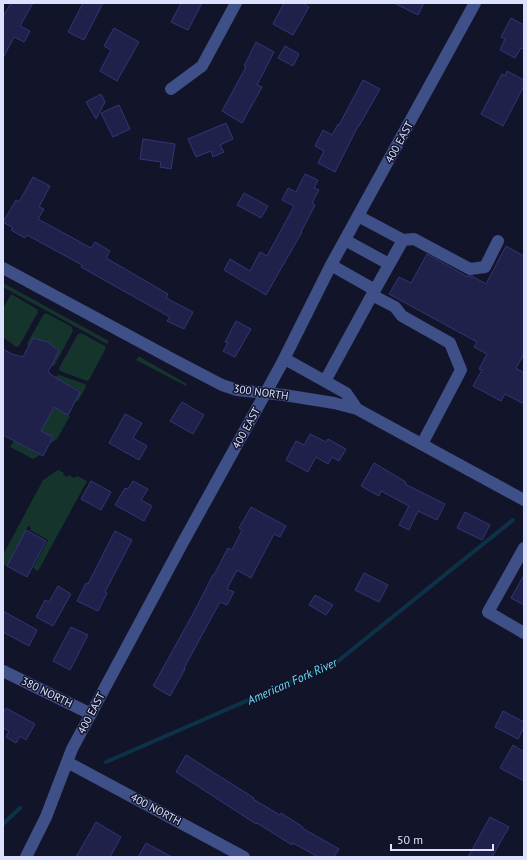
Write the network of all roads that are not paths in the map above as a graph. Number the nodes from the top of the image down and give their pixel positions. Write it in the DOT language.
graph roads {
  1 [pos="236,3"];
  2 [pos="475,3"];
  3 [pos="171,89"];
  4 [pos="358,216"];
  5 [pos="345,240"];
  6 [pos="402,240"];
  7 [pos="498,242"];
  8 [pos="389,264"];
  9 [pos="331,265"];
  10 [pos="3,268"];
  11 [pos="374,292"];
  12 [pos="285,358"];
  13 [pos="325,381"];
  14 [pos="266,392"];
  15 [pos="357,409"];
  16 [pos="422,444"];
  17 [pos="524,500"];
  18 [pos="524,548"];
  19 [pos="524,633"];
  20 [pos="3,671"];
  21 [pos="91,714"];
  22 [pos="67,762"];
  23 [pos="26,857"];
  24 [pos="244,857"];
  1 -- 3 [label="street"];
  2 -- 4 [label="street, 400 EAST"];
  4 -- 5 [label="street, 400 EAST"];
  4 -- 6 [label="street"];
  5 -- 8 [label="street"];
  5 -- 9 [label="street, 400 EAST"];
  6 -- 7 [label="street"];
  6 -- 8 [label="street"];
  8 -- 11 [label="street"];
  9 -- 11 [label="street"];
  9 -- 12 [label="street, 400 EAST"];
  10 -- 14 [label="street, 300 NORTH"];
  11 -- 13 [label="street"];
  11 -- 16 [label="street"];
  12 -- 13 [label="street"];
  12 -- 14 [label="street, 400 EAST"];
  13 -- 15 [label="street"];
  14 -- 15 [label="street, 300 NORTH"];
  14 -- 21 [label="street, 400 EAST"];
  15 -- 16 [label="street, 300 NORTH"];
  16 -- 17 [label="street, 300 NORTH"];
  18 -- 19 [label="street"];
  20 -- 21 [label="street, 380 NORTH"];
  21 -- 22 [label="street, 400 EAST"];
  22 -- 23 [label="street, 400 EAST"];
  22 -- 24 [label="street, 400 NORTH"];
}
